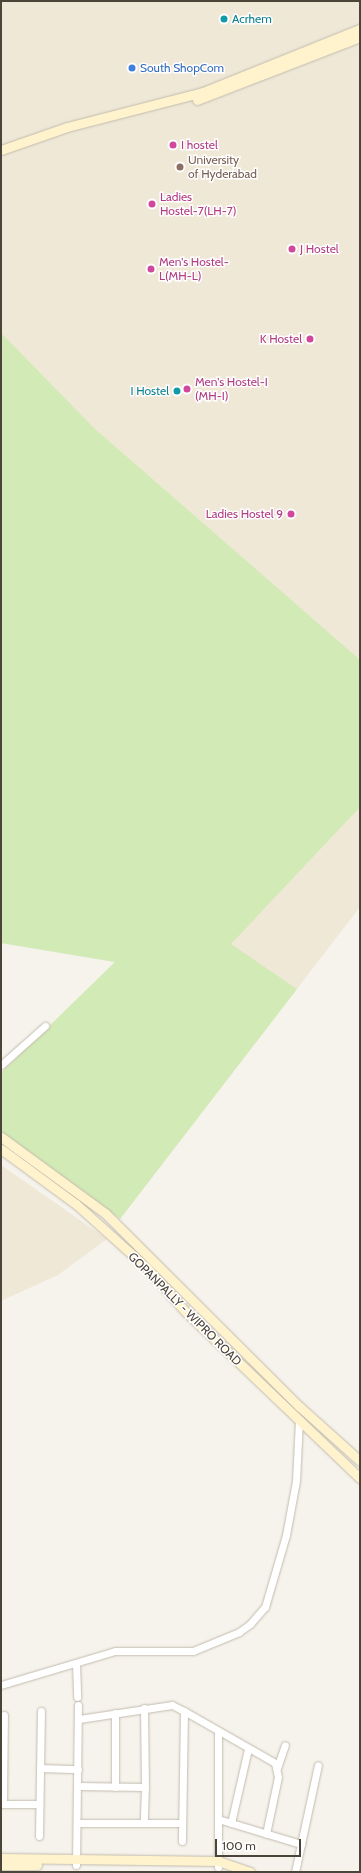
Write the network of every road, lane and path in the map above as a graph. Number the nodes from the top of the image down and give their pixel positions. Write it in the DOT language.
graph roads {
  1 [pos="360,28"];
  2 [pos="360,37"];
  3 [pos="47,135"];
  4 [pos="1,150"];
  5 [pos="45,1026"];
  6 [pos="1,1065"];
  7 [pos="1,1137"];
  8 [pos="1,1150"];
  9 [pos="92,1205"];
  10 [pos="84,1213"];
  11 [pos="298,1420"];
  12 [pos="360,1461"];
  13 [pos="360,1478"];
  14 [pos="76,1663"];
  15 [pos="1,1685"];
  16 [pos="77,1697"];
  17 [pos="78,1705"];
  18 [pos="144,1708"];
  19 [pos="41,1711"];
  20 [pos="184,1711"];
  21 [pos="115,1713"];
  22 [pos="4,1715"];
  23 [pos="79,1719"];
  24 [pos="218,1732"];
  25 [pos="285,1745"];
  26 [pos="248,1749"];
  27 [pos="318,1766"];
  28 [pos="40,1768"];
  29 [pos="277,1768"];
  30 [pos="78,1769"];
  31 [pos="78,1786"];
  32 [pos="115,1786"];
  33 [pos="145,1787"];
  34 [pos="2,1804"];
  35 [pos="39,1804"];
  36 [pos="218,1818"];
  37 [pos="77,1822"];
  38 [pos="231,1822"];
  39 [pos="144,1823"];
  40 [pos="181,1823"];
  41 [pos="266,1834"];
  42 [pos="39,1836"];
  43 [pos="182,1841"];
  44 [pos="301,1844"];
  45 [pos="1,1858"];
  46 [pos="76,1862"];
  47 [pos="218,1864"];
  48 [pos="1,1865"];
  49 [pos="236,1872"];
  50 [pos="250,1872"];
  51 [pos="295,1872"];
  1 -- 3 [label="street"];
  2 -- 3 [label="street"];
  3 -- 4 [label="street"];
  5 -- 6 [label="street"];
  7 -- 9 [label="street, GOPANPALLY - WIPRO ROAD"];
  8 -- 10 [label="street, GOPANPALLY - WIPRO ROAD"];
  9 -- 10 [label="street"];
  9 -- 12 [label="street, GOPANPALLY - WIPRO ROAD"];
  10 -- 11 [label="street, GOPANPALLY - WIPRO ROAD"];
  11 -- 13 [label="street, GOPANPALLY - WIPRO ROAD"];
  11 -- 14 [label="street"];
  14 -- 15 [label="street"];
  14 -- 16 [label="street"];
  17 -- 23 [label="street"];
  18 -- 20 [label="street"];
  18 -- 21 [label="street"];
  18 -- 33 [label="street"];
  19 -- 28 [label="street"];
  20 -- 24 [label="street"];
  20 -- 40 [label="street"];
  21 -- 23 [label="street"];
  21 -- 32 [label="street"];
  22 -- 34 [label="street"];
  23 -- 30 [label="street"];
  24 -- 26 [label="street"];
  24 -- 36 [label="street"];
  25 -- 29 [label="street"];
  26 -- 29 [label="street"];
  26 -- 38 [label="street"];
  27 -- 44 [label="street"];
  28 -- 30 [label="street"];
  28 -- 35 [label="street"];
  29 -- 41 [label="street"];
  30 -- 31 [label="street"];
  31 -- 32 [label="street"];
  31 -- 37 [label="street"];
  32 -- 33 [label="street"];
  33 -- 39 [label="street"];
  34 -- 35 [label="street"];
  35 -- 42 [label="street"];
  36 -- 38 [label="street"];
  36 -- 47 [label="street"];
  37 -- 39 [label="street"];
  37 -- 46 [label="street"];
  38 -- 41 [label="street"];
  39 -- 40 [label="street"];
  40 -- 43 [label="street"];
  41 -- 44 [label="street"];
  44 -- 51 [label="street"];
  45 -- 46 [label="street"];
  46 -- 47 [label="street"];
  46 -- 48 [label="street"];
  47 -- 49 [label="street"];
  47 -- 50 [label="street"];
}
